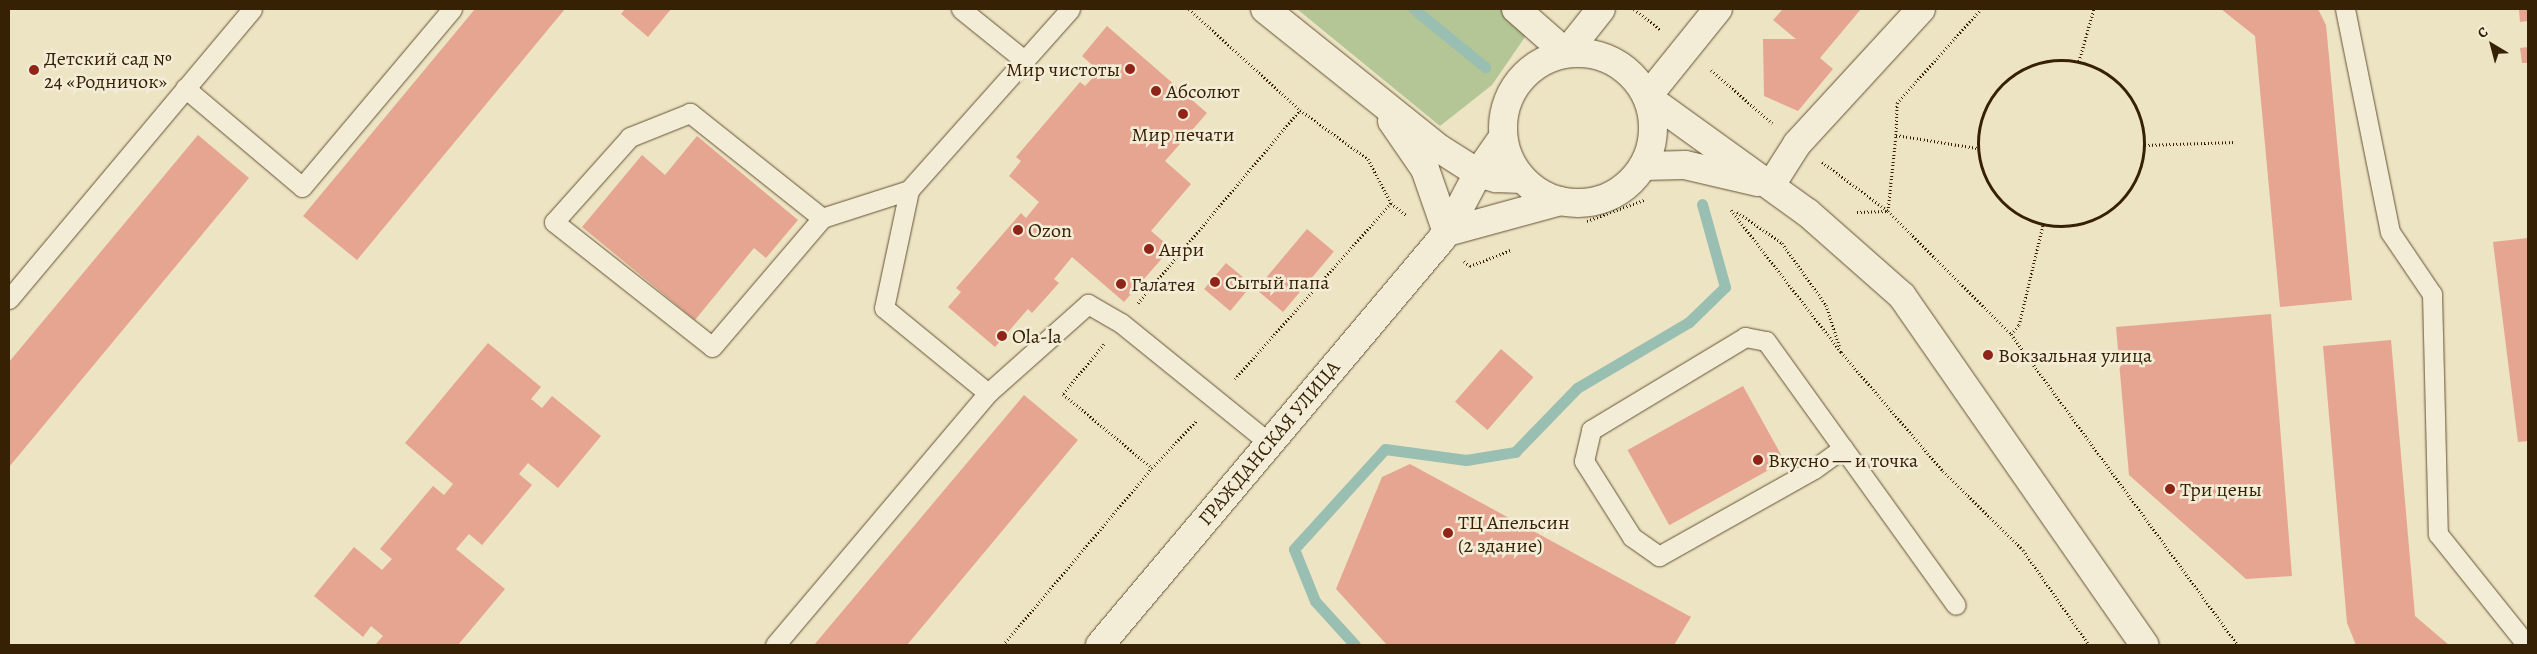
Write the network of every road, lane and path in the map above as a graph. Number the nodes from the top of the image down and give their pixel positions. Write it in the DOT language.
graph roads {
  1 [pos="252,9"];
  2 [pos="452,9"];
  3 [pos="961,9"];
  4 [pos="1070,9"];
  5 [pos="1189,9"];
  6 [pos="1265,9"];
  7 [pos="1516,9"];
  8 [pos="1601,9"];
  9 [pos="1634,9"];
  10 [pos="1718,9"];
  11 [pos="1922,9"];
  12 [pos="1981,9"];
  13 [pos="2094,9"];
  14 [pos="2345,9"];
  15 [pos="1686,49"];
  16 [pos="1566,53"];
  17 [pos="1024,60"];
  18 [pos="2079,61"];
  19 [pos="185,88"];
  20 [pos="1371,93"];
  21 [pos="1647,97"];
  22 [pos="1300,110"];
  23 [pos="1896,135"];
  24 [pos="1503,137"];
  25 [pos="2236,142"];
  26 [pos="1797,144"];
  27 [pos="2144,145"];
  28 [pos="1977,148"];
  29 [pos="1643,166"];
  30 [pos="1478,173"];
  31 [pos="1522,178"];
  32 [pos="1771,185"];
  33 [pos="909,190"];
  34 [pos="1650,198"];
  35 [pos="1560,201"];
  36 [pos="1888,211"];
  37 [pos="1808,213"];
  38 [pos="822,218"];
  39 [pos="1578,225"];
  40 [pos="2043,225"];
  41 [pos="1443,236"];
  42 [pos="1782,243"];
  43 [pos="1515,249"];
  44 [pos="9,299"];
  45 [pos="1121,323"];
  46 [pos="2011,334"];
  47 [pos="1841,352"];
  48 [pos="988,393"];
  49 [pos="1217,399"];
  50 [pos="1269,443"];
  51 [pos="1843,448"];
  52 [pos="1152,468"];
  53 [pos="1956,605"];
  54 [pos="775,645"];
  55 [pos="1003,645"];
  56 [pos="1100,645"];
  57 [pos="2089,645"];
  58 [pos="2145,645"];
  59 [pos="2238,645"];
  60 [pos="2527,645"];
  1 -- 19 [label="lane"];
  2 -- 19 [label="lane"];
  3 -- 17 [label="lane"];
  4 -- 17 [label="lane"];
  5 -- 22 [label="path"];
  6 -- 20 [label="main road"];
  7 -- 16 [label="main road"];
  8 -- 16 [label="main road"];
  9 -- 15 [label="path"];
  10 -- 15 [label="main road"];
  11 -- 26 [label="main road"];
  12 -- 23 [label="path"];
  13 -- 18 [label="path"];
  14 -- 60 [label="lane"];
  15 -- 21 [label="main road"];
  15 -- 26 [label="path"];
  16 -- 21 [label="main road"];
  16 -- 24 [label="main road"];
  17 -- 33 [label="lane"];
  18 -- 27 [label="path"];
  18 -- 28 [label="path"];
  19 -- 44 [label="lane"];
  20 -- 30 [label="main road"];
  20 -- 41 [label="main road"];
  21 -- 29 [label="main road"];
  21 -- 32 [label="main road"];
  22 -- 45 [label="path"];
  22 -- 49 [label="path"];
  23 -- 28 [label="path"];
  23 -- 36 [label="path"];
  24 -- 30 [label="main road, ГРАЖДАНСКАЯ УЛИЦА"];
  24 -- 31 [label="main road"];
  25 -- 27 [label="path"];
  26 -- 32 [label="main road"];
  26 -- 36 [label="path"];
  27 -- 40 [label="path"];
  28 -- 40 [label="path"];
  29 -- 32 [label="main road"];
  29 -- 35 [label="main road"];
  30 -- 31 [label="main road"];
  30 -- 41 [label="main road, ГРАЖДАНСКАЯ УЛИЦА"];
  31 -- 35 [label="main road"];
  32 -- 37 [label="main road"];
  33 -- 38 [label="lane"];
  33 -- 48 [label="lane"];
  34 -- 39 [label="path"];
  35 -- 41 [label="main road"];
  36 -- 37 [label="path"];
  36 -- 46 [label="path"];
  37 -- 42 [label="path"];
  37 -- 58 [label="main road"];
  38 -- 38 [label="lane"];
  40 -- 46 [label="path"];
  41 -- 43 [label="path"];
  41 -- 50 [label="main road, ГРАЖДАНСКАЯ УЛИЦА"];
  42 -- 47 [label="path"];
  42 -- 47 [label="path"];
  45 -- 48 [label="lane"];
  45 -- 49 [label="lane"];
  45 -- 52 [label="path"];
  46 -- 59 [label="path"];
  47 -- 57 [label="path"];
  48 -- 54 [label="lane"];
  49 -- 50 [label="lane"];
  49 -- 52 [label="path"];
  50 -- 56 [label="main road, ГРАЖДАНСКАЯ УЛИЦА"];
  51 -- 51 [label="lane"];
  51 -- 53 [label="lane"];
  52 -- 55 [label="path"];
}
